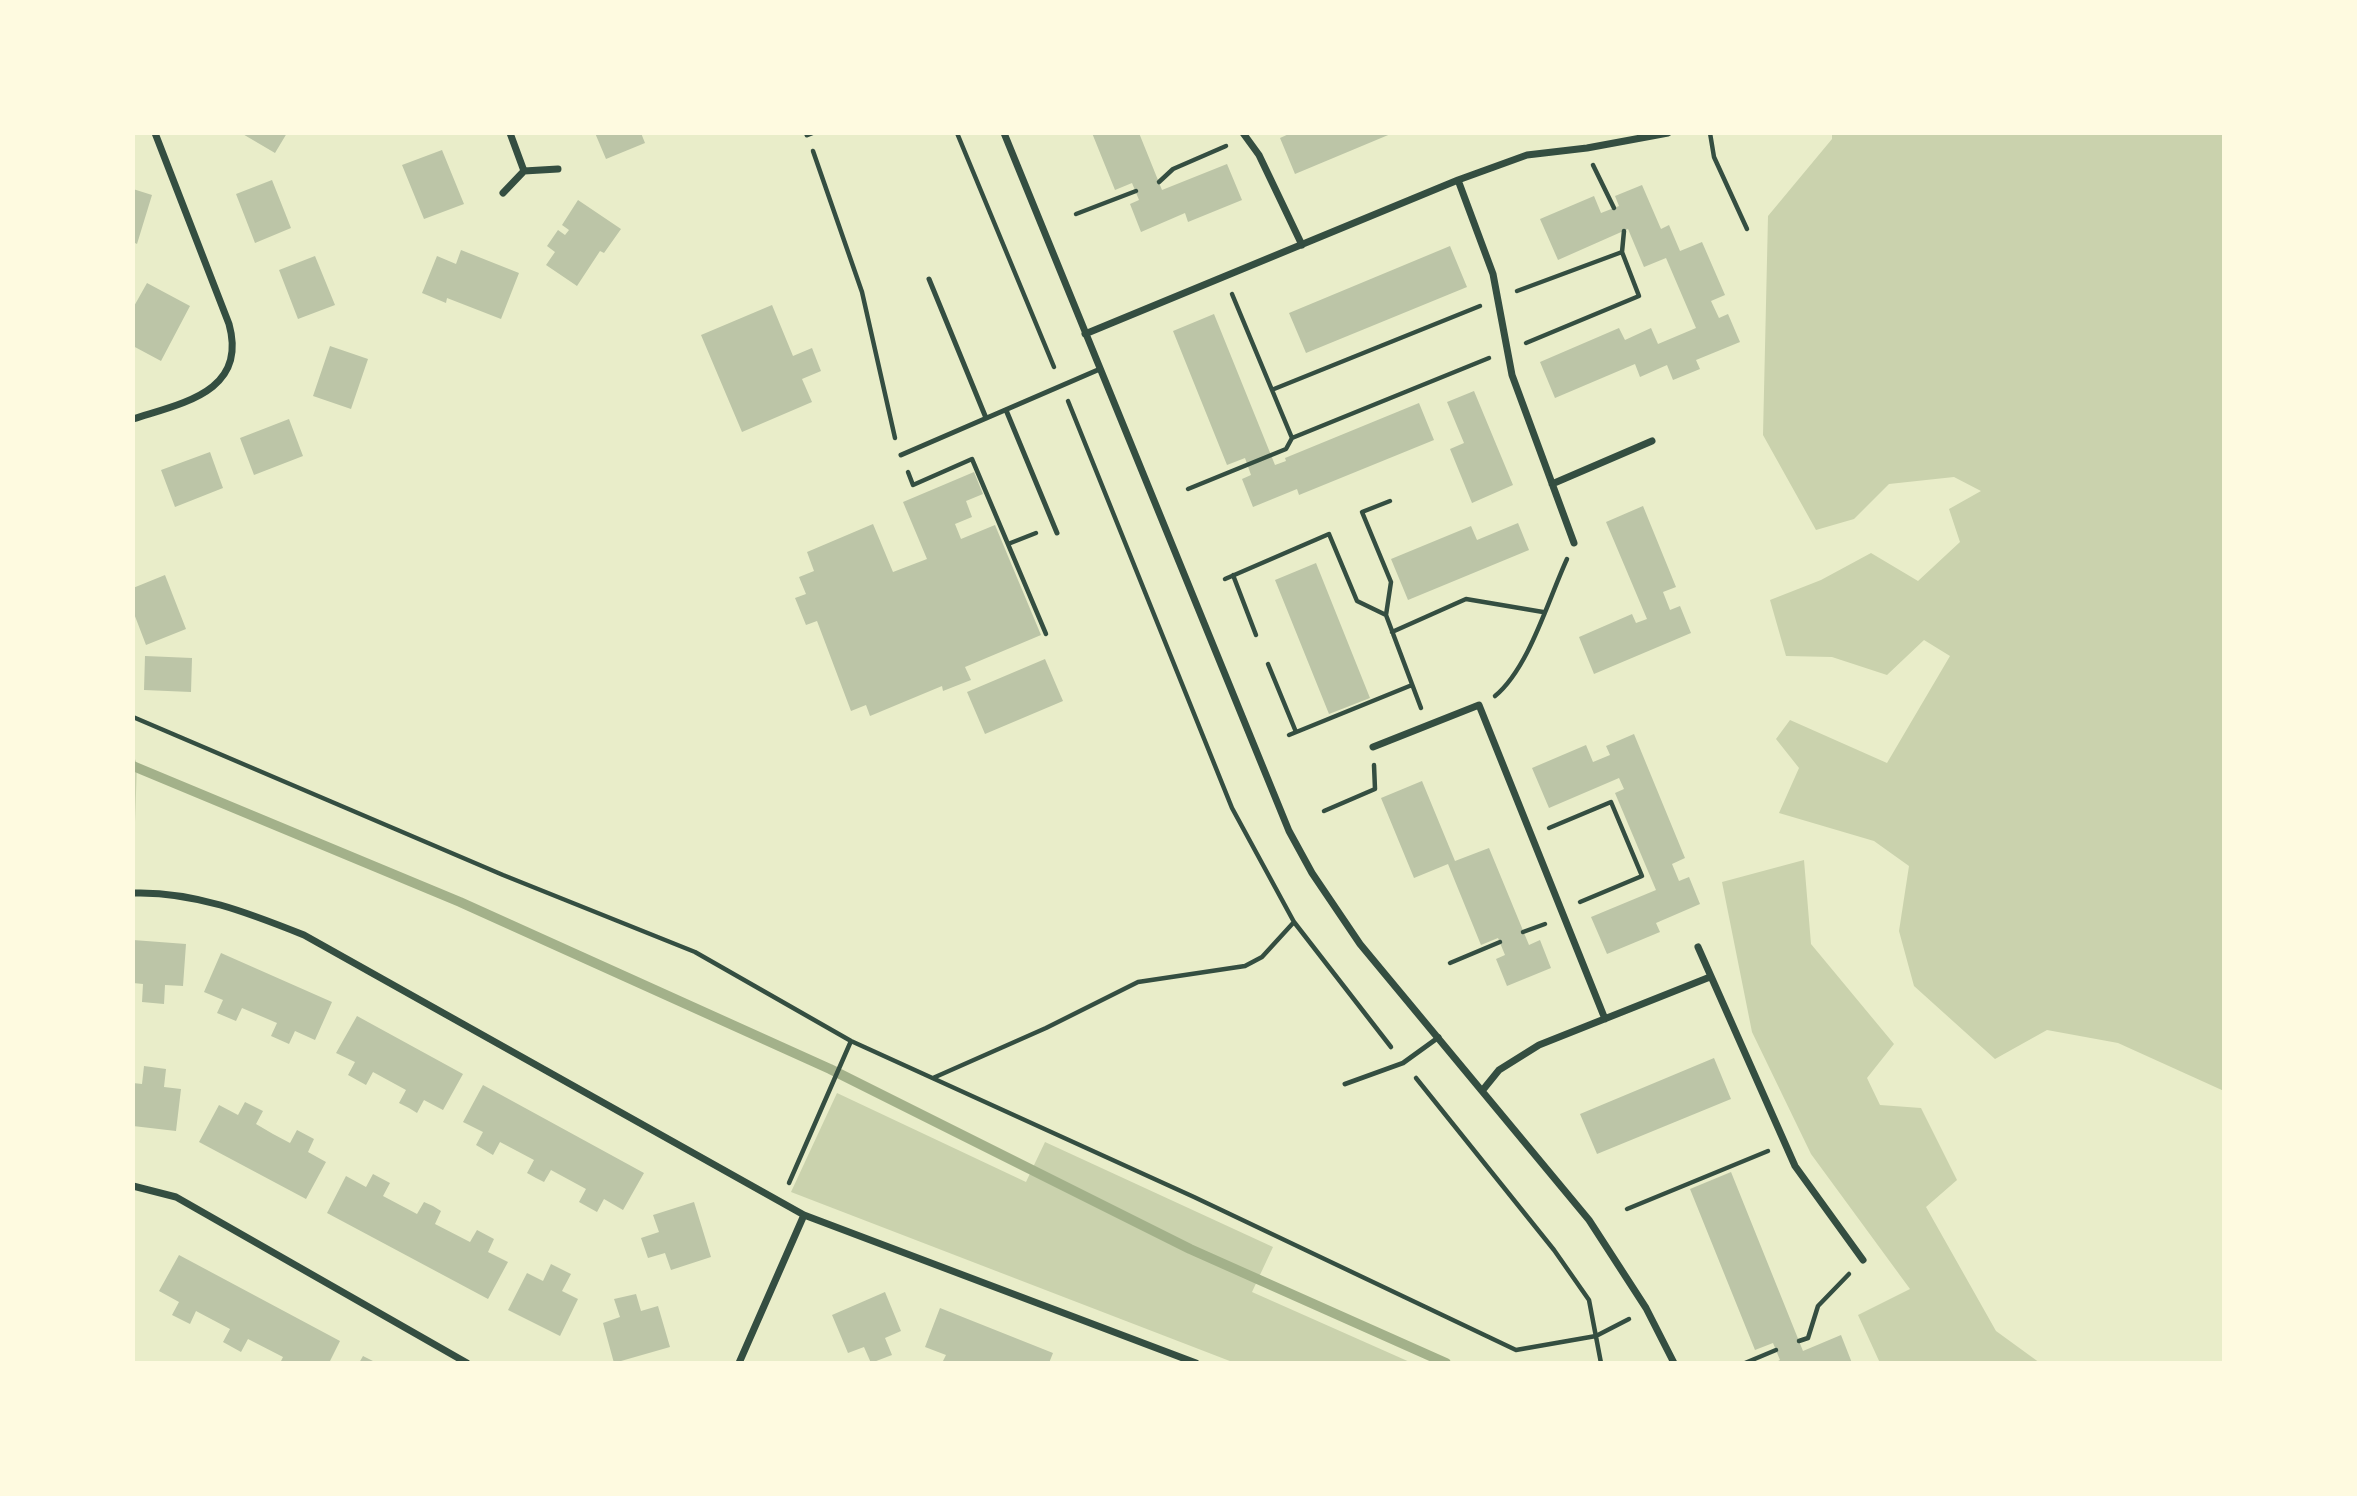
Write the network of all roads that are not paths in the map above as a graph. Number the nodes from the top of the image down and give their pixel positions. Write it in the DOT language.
graph roads {
  1 [pos="155,133"];
  2 [pos="510,133"];
  3 [pos="1003,133"];
  4 [pos="1668,133"];
  5 [pos="1245,135"];
  6 [pos="558,169"];
  7 [pos="524,171"];
  8 [pos="1458,180"];
  9 [pos="503,192"];
  10 [pos="1302,245"];
  11 [pos="929,279"];
  12 [pos="1085,334"];
  13 [pos="1100,369"];
  14 [pos="1006,410"];
  15 [pos="986,418"];
  16 [pos="133,419"];
  17 [pos="1652,441"];
  18 [pos="901,455"];
  19 [pos="1552,484"];
  20 [pos="1056,529"];
  21 [pos="1574,543"];
  22 [pos="1373,747"];
  23 [pos="133,893"];
  24 [pos="1698,947"];
  25 [pos="1710,976"];
  26 [pos="1605,1019"];
  27 [pos="1439,1037"];
  28 [pos="1345,1084"];
  29 [pos="1482,1091"];
  30 [pos="133,1186"];
  31 [pos="804,1215"];
  32 [pos="1863,1260"];
  33 [pos="467,1363"];
  34 [pos="739,1363"];
  35 [pos="1196,1363"];
  36 [pos="1674,1363"];
  1 -- 16 [label="street"];
  2 -- 7 [label="street"];
  3 -- 12 [label="street"];
  4 -- 8 [label="street"];
  5 -- 10 [label="street"];
  6 -- 7 [label="street"];
  7 -- 9 [label="street"];
  8 -- 10 [label="street"];
  8 -- 19 [label="street"];
  10 -- 12 [label="street"];
  11 -- 15 [label="lane"];
  12 -- 13 [label="street"];
  13 -- 14 [label="lane"];
  13 -- 27 [label="street"];
  14 -- 15 [label="lane"];
  14 -- 20 [label="lane"];
  15 -- 18 [label="lane"];
  17 -- 19 [label="street"];
  19 -- 21 [label="street"];
  22 -- 26 [label="street"];
  23 -- 31 [label="street"];
  24 -- 25 [label="street"];
  25 -- 26 [label="street"];
  25 -- 32 [label="street"];
  26 -- 29 [label="street"];
  27 -- 28 [label="lane"];
  27 -- 29 [label="street"];
  29 -- 36 [label="street"];
  30 -- 33 [label="street"];
  31 -- 34 [label="street"];
  31 -- 35 [label="street"];
}
